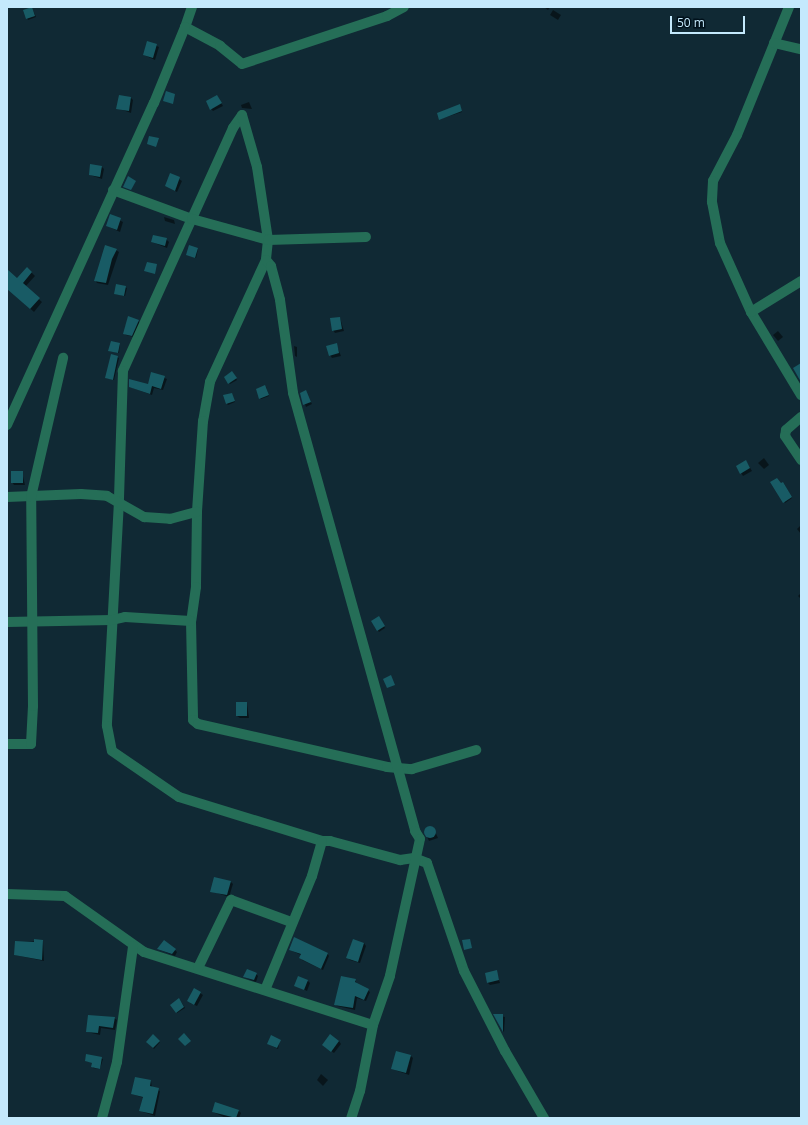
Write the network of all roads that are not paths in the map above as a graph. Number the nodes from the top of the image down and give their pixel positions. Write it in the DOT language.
graph roads {
  1 [pos="192,7"];
  2 [pos="404,7"];
  3 [pos="790,7"];
  4 [pos="185,27"];
  5 [pos="774,43"];
  6 [pos="801,49"];
  7 [pos="113,190"];
  8 [pos="192,219"];
  9 [pos="366,238"];
  10 [pos="268,240"];
  11 [pos="266,260"];
  12 [pos="801,281"];
  13 [pos="751,312"];
  14 [pos="63,358"];
  15 [pos="801,395"];
  16 [pos="801,418"];
  17 [pos="7,425"];
  18 [pos="801,460"];
  19 [pos="7,497"];
  20 [pos="31,497"];
  21 [pos="119,501"];
  22 [pos="197,512"];
  23 [pos="112,620"];
  24 [pos="191,620"];
  25 [pos="7,622"];
  26 [pos="32,622"];
  27 [pos="7,744"];
  28 [pos="476,750"];
  29 [pos="398,766"];
  30 [pos="322,842"];
  31 [pos="414,858"];
  32 [pos="7,894"];
  33 [pos="291,922"];
  34 [pos="133,946"];
  35 [pos="198,968"];
  36 [pos="265,990"];
  37 [pos="373,1025"];
  38 [pos="102,1118"];
  39 [pos="351,1118"];
  40 [pos="544,1118"];
  1 -- 4 [label="street"];
  2 -- 4 [label="street"];
  3 -- 5 [label="street"];
  4 -- 7 [label="street"];
  5 -- 6 [label="street"];
  5 -- 13 [label="street"];
  7 -- 8 [label="street"];
  7 -- 17 [label="street"];
  8 -- 10 [label="street"];
  8 -- 10 [label="street"];
  8 -- 21 [label="street"];
  9 -- 10 [label="street"];
  10 -- 11 [label="street"];
  11 -- 22 [label="street"];
  11 -- 29 [label="street"];
  12 -- 13 [label="street"];
  13 -- 15 [label="street"];
  14 -- 20 [label="street"];
  16 -- 18 [label="street"];
  19 -- 20 [label="street"];
  20 -- 21 [label="street"];
  20 -- 26 [label="street"];
  21 -- 22 [label="street"];
  21 -- 23 [label="street"];
  22 -- 24 [label="street"];
  23 -- 24 [label="street"];
  23 -- 26 [label="street"];
  23 -- 30 [label="street"];
  24 -- 29 [label="street"];
  25 -- 26 [label="street"];
  26 -- 27 [label="street"];
  28 -- 29 [label="street"];
  29 -- 31 [label="street"];
  30 -- 31 [label="street"];
  30 -- 33 [label="street"];
  31 -- 37 [label="street"];
  31 -- 40 [label="street"];
  32 -- 34 [label="street"];
  33 -- 35 [label="street"];
  33 -- 36 [label="street"];
  34 -- 35 [label="street"];
  34 -- 38 [label="street"];
  35 -- 36 [label="street"];
  36 -- 37 [label="street"];
  37 -- 39 [label="street"];
}
